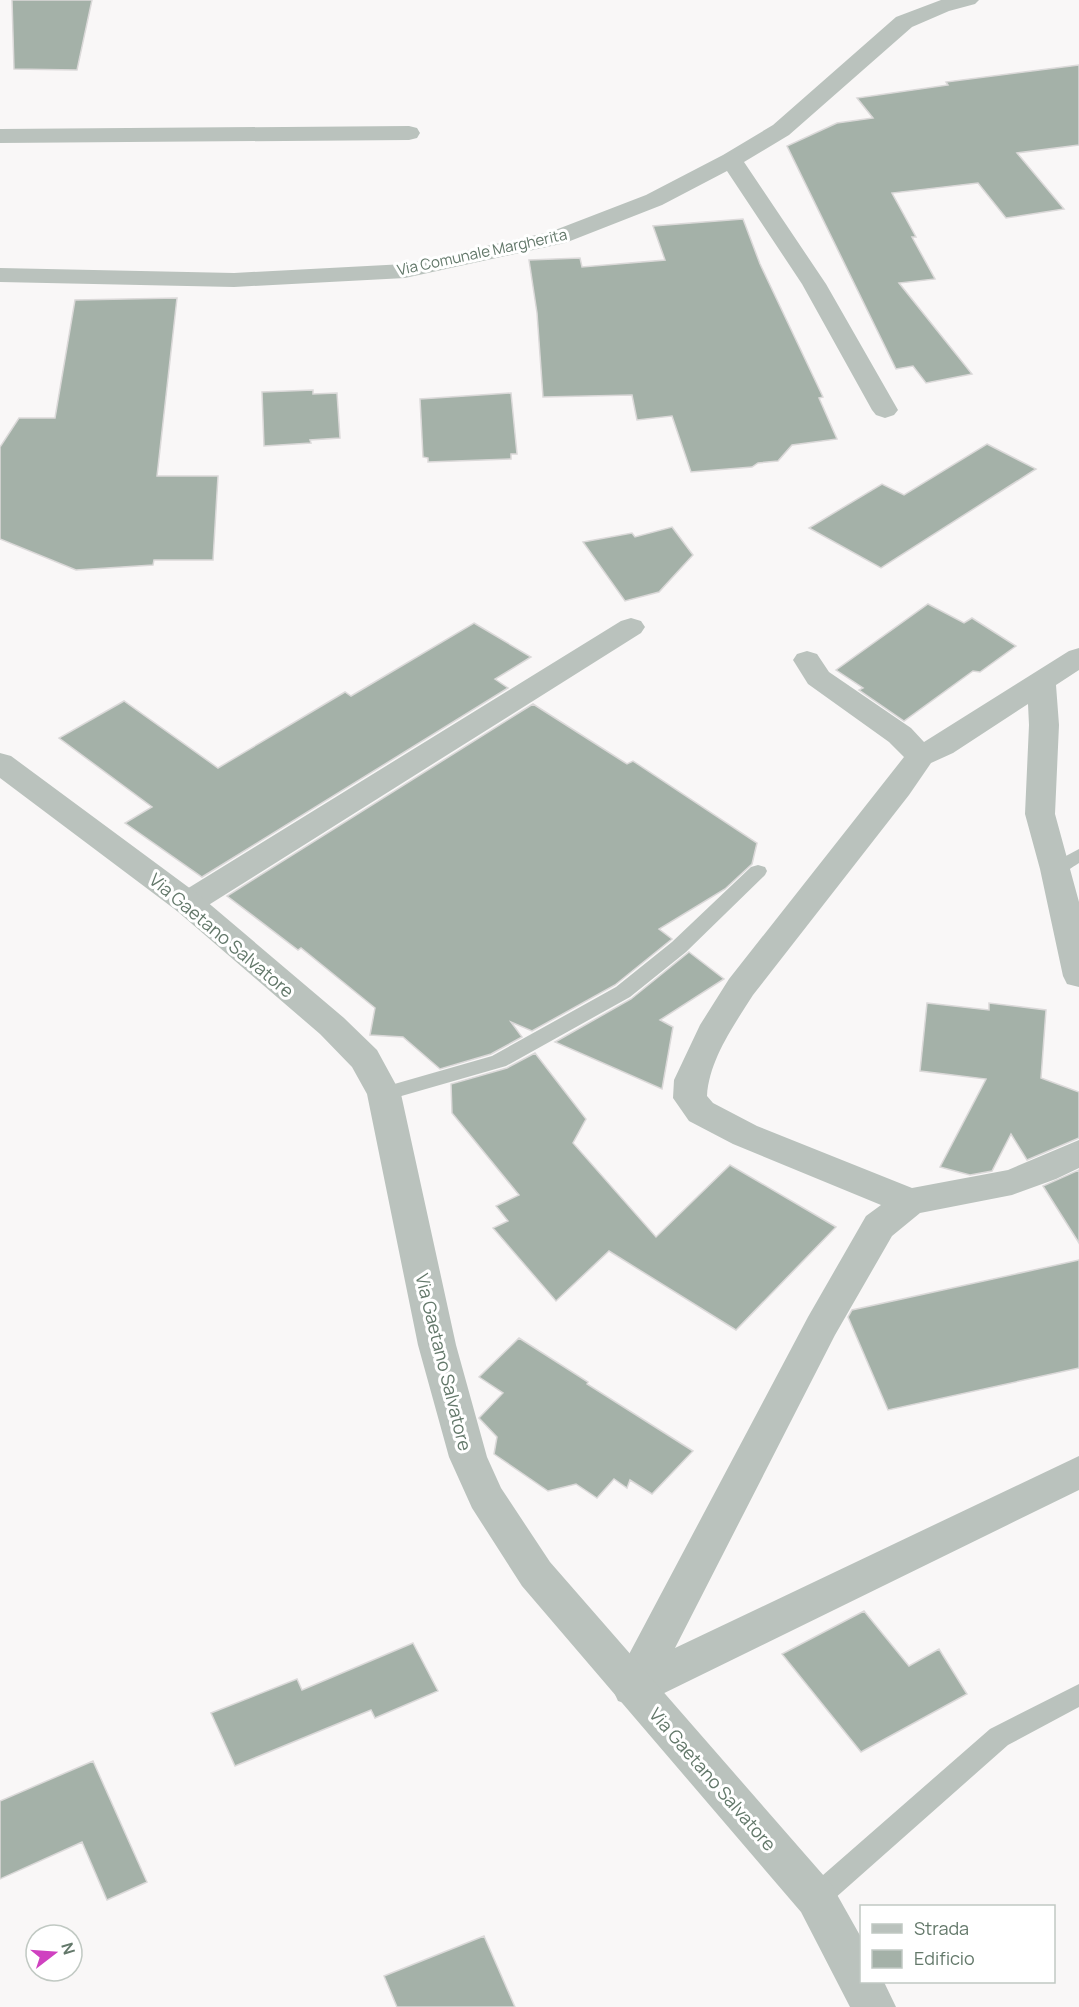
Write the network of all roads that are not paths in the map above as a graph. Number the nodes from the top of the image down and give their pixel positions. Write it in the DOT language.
graph roads {
  1 [pos="968,0"];
  2 [pos="410,133"];
  3 [pos="0,136"];
  4 [pos="731,160"];
  5 [pos="0,275"];
  6 [pos="885,410"];
  7 [pos="631,627"];
  8 [pos="1079,657"];
  9 [pos="807,660"];
  10 [pos="1041,682"];
  11 [pos="920,756"];
  12 [pos="0,763"];
  13 [pos="1067,862"];
  14 [pos="758,871"];
  15 [pos="188,903"];
  16 [pos="1079,976"];
  17 [pos="384,1094"];
  18 [pos="1079,1153"];
  19 [pos="910,1202"];
  20 [pos="1079,1472"];
  21 [pos="633,1688"];
  22 [pos="1079,1695"];
  23 [pos="816,1898"];
  24 [pos="860,1981"];
  25 [pos="861,1983"];
  26 [pos="874,2007"];
  1 -- 4 [label="street, Via Comunale Margherita"];
  2 -- 3 [label="street"];
  4 -- 5 [label="street, Via Comunale Margherita"];
  4 -- 6 [label="street"];
  7 -- 15 [label="street"];
  8 -- 10 [label="street"];
  9 -- 11 [label="street"];
  10 -- 11 [label="street"];
  10 -- 13 [label="street"];
  11 -- 19 [label="street"];
  12 -- 15 [label="street, Via Gaetano Salvatore"];
  13 -- 16 [label="street"];
  14 -- 17 [label="lane"];
  15 -- 17 [label="street, Via Gaetano Salvatore"];
  17 -- 21 [label="street, Via Gaetano Salvatore"];
  18 -- 19 [label="street"];
  19 -- 21 [label="street"];
  20 -- 21 [label="street"];
  21 -- 23 [label="street, Via Gaetano Salvatore"];
  22 -- 23 [label="lane"];
  23 -- 24 [label="street, Via Gaetano Salvatore"];
  25 -- 26 [label="street, Via Gaetano Salvatore"];
}
